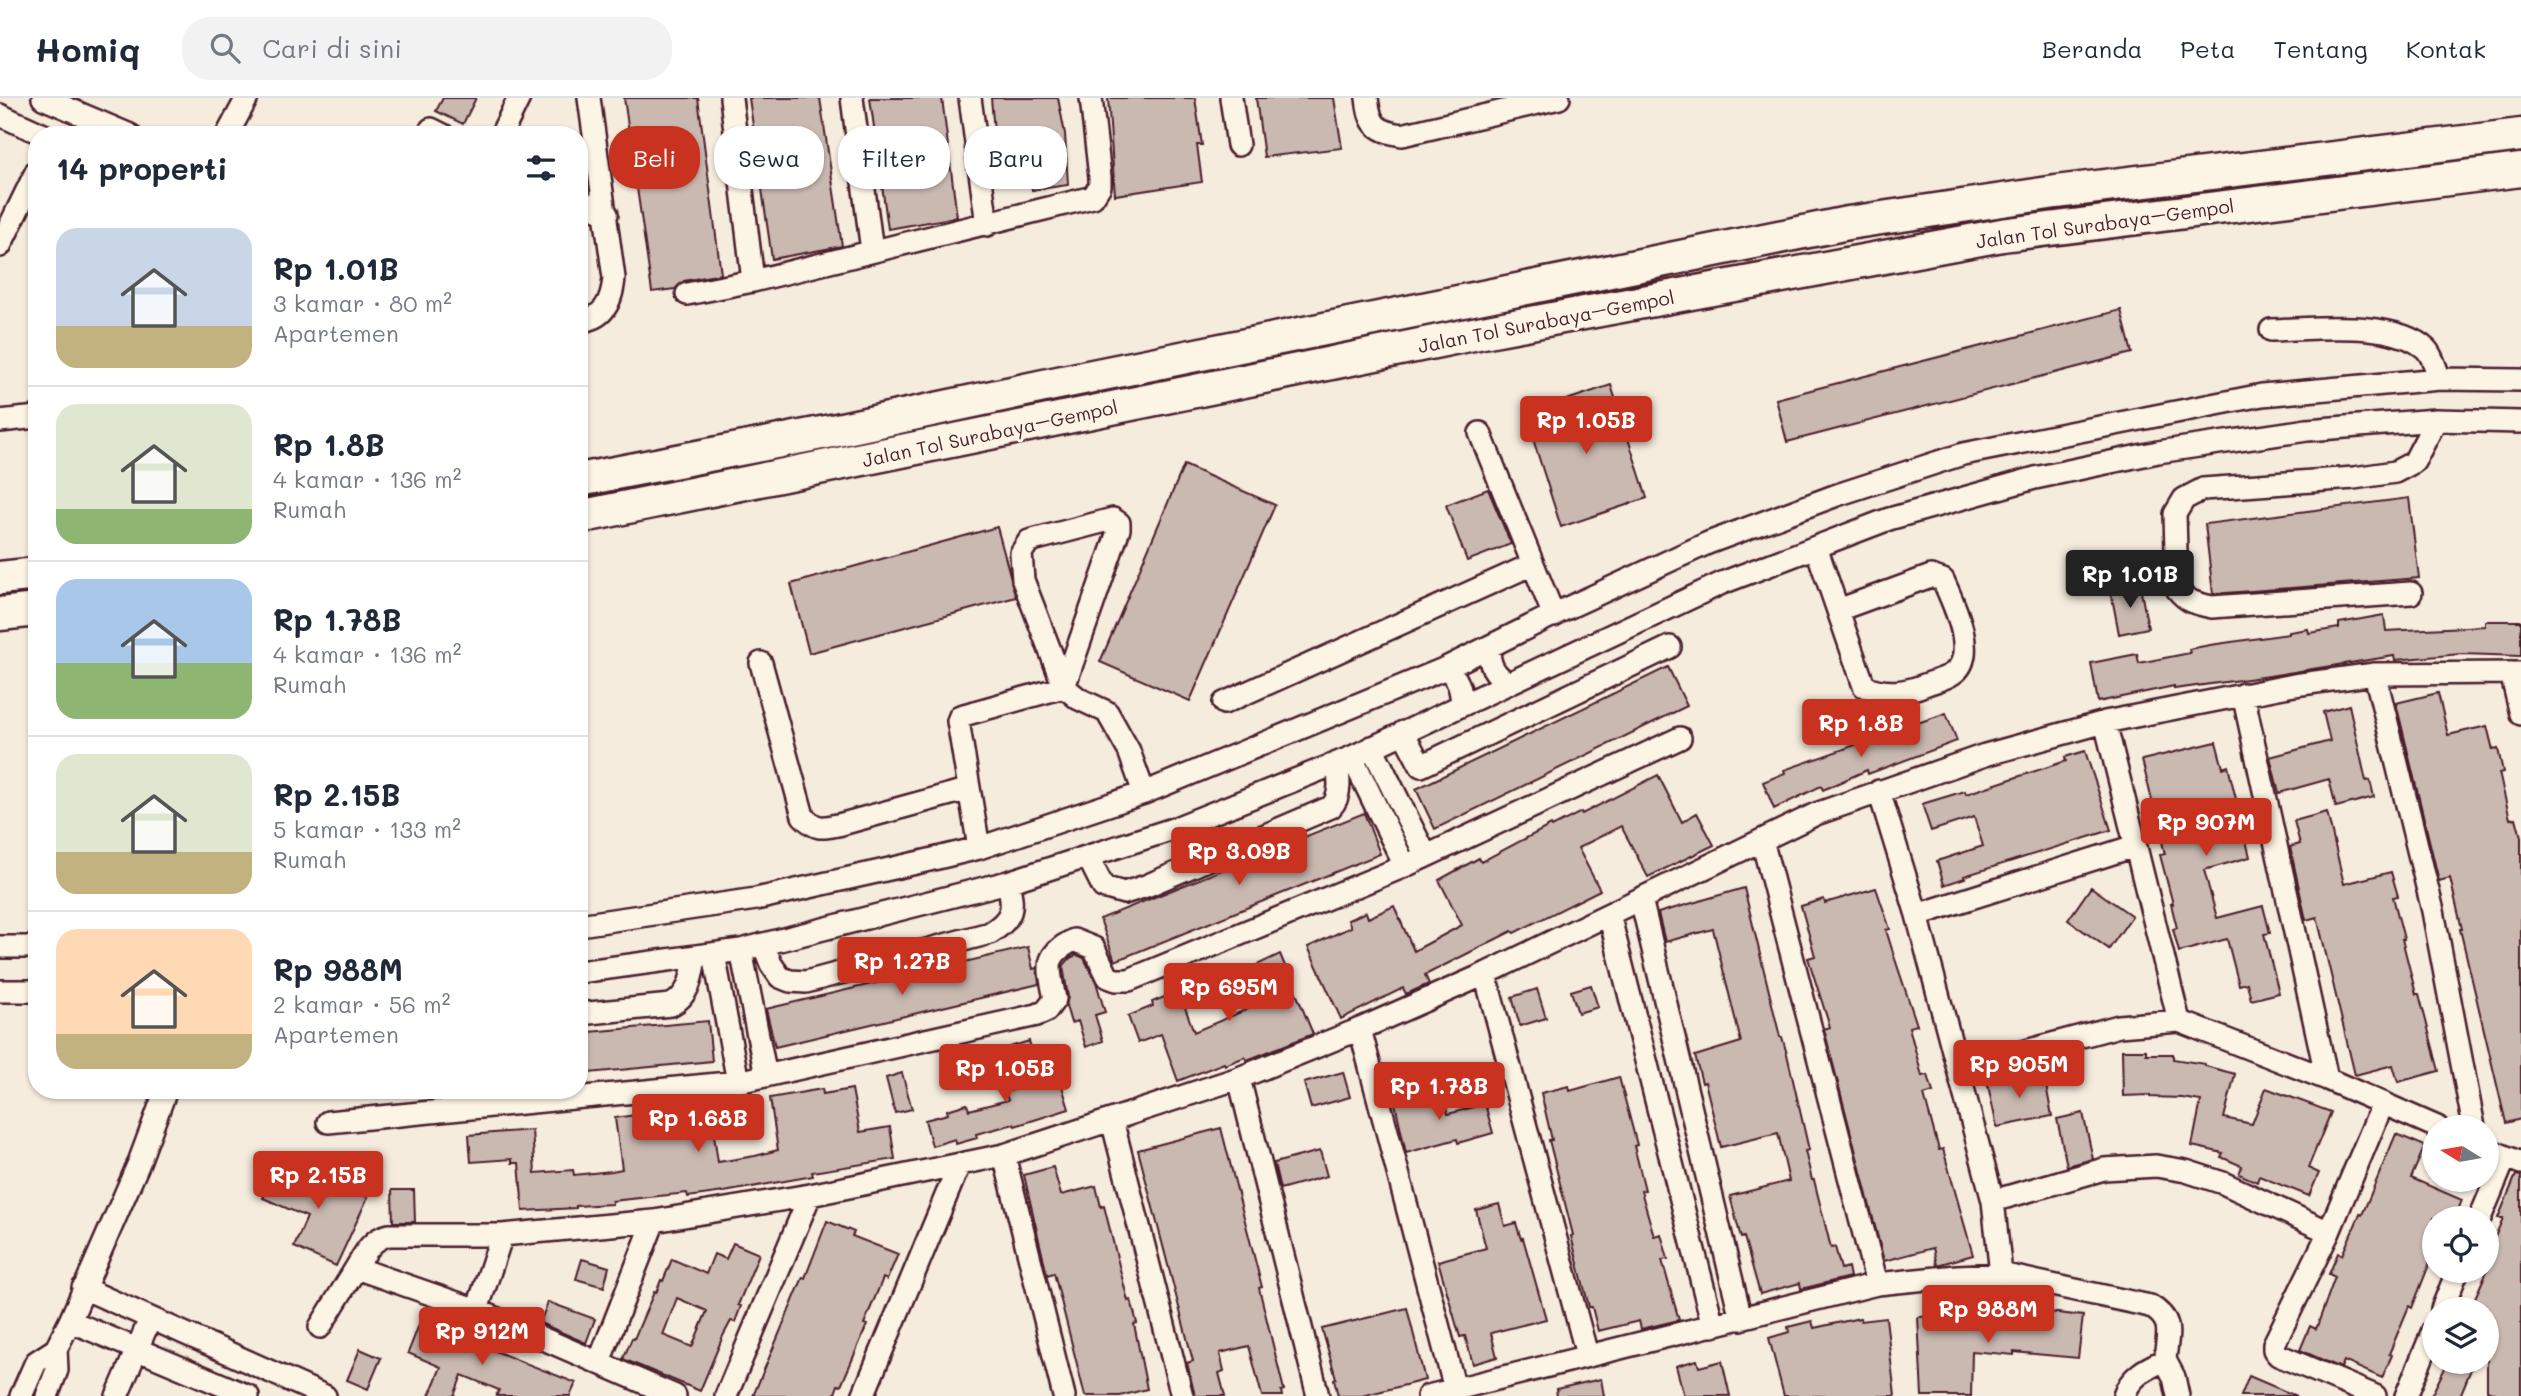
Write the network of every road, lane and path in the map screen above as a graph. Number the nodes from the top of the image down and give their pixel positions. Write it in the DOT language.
graph roads {
  1 [pos="43,98"];
  2 [pos="247,98"];
  3 [pos="519,98"];
  4 [pos="589,98"];
  5 [pos="731,98"];
  6 [pos="852,98"];
  7 [pos="970,98"];
  8 [pos="1091,98"];
  9 [pos="1231,98"];
  10 [pos="1367,98"];
  11 [pos="1559,98"];
  12 [pos="1490,105"];
  13 [pos="0,115"];
  14 [pos="109,126"];
  15 [pos="232,126"];
  16 [pos="505,126"];
  17 [pos="28,128"];
  18 [pos="2521,135"];
  19 [pos="1238,145"];
  20 [pos="2521,170"];
  21 [pos="28,188"];
  22 [pos="588,204"];
  23 [pos="607,214"];
  24 [pos="987,225"];
  25 [pos="0,246"];
  26 [pos="872,251"];
  27 [pos="753,281"];
  28 [pos="687,294"];
  29 [pos="588,320"];
  30 [pos="2271,330"];
  31 [pos="2440,379"];
  32 [pos="2521,380"];
  33 [pos="28,418"];
  34 [pos="2436,420"];
  35 [pos="0,421"];
  36 [pos="2521,422"];
  37 [pos="1480,433"];
  38 [pos="588,478"];
  39 [pos="588,515"];
  40 [pos="1816,547"];
  41 [pos="1533,564"];
  42 [pos="28,575"];
  43 [pos="0,578"];
  44 [pos="2411,593"];
  45 [pos="1838,610"];
  46 [pos="28,611"];
  47 [pos="0,614"];
  48 [pos="1554,616"];
  49 [pos="1489,648"];
  50 [pos="1670,648"];
  51 [pos="761,663"];
  52 [pos="1446,668"];
  53 [pos="2516,673"];
  54 [pos="2375,674"];
  55 [pos="1515,680"];
  56 [pos="1064,687"];
  57 [pos="2243,694"];
  58 [pos="1224,704"];
  59 [pos="1462,705"];
  60 [pos="1537,711"];
  61 [pos="1440,715"];
  62 [pos="2521,715"];
  63 [pos="2105,722"];
  64 [pos="1403,732"];
  65 [pos="1679,738"];
  66 [pos="1372,747"];
  67 [pos="1455,749"];
  68 [pos="1344,760"];
  69 [pos="969,789"];
  70 [pos="1879,791"];
  71 [pos="1144,793"];
  72 [pos="1762,840"];
  73 [pos="2135,846"];
  74 [pos="979,848"];
  75 [pos="1426,856"];
  76 [pos="1088,857"];
  77 [pos="1405,866"];
  78 [pos="1008,882"];
  79 [pos="1641,899"];
  80 [pos="1609,914"];
  81 [pos="1917,915"];
  82 [pos="588,924"];
  83 [pos="764,944"];
  84 [pos="0,947"];
  85 [pos="28,947"];
  86 [pos="741,950"];
  87 [pos="705,955"];
  88 [pos="588,971"];
  89 [pos="1485,974"];
  90 [pos="0,991"];
  91 [pos="28,991"];
  92 [pos="588,1013"];
  93 [pos="2179,1021"];
  94 [pos="1360,1030"];
  95 [pos="1959,1069"];
  96 [pos="766,1076"];
  97 [pos="1239,1078"];
  98 [pos="2327,1079"];
  99 [pos="738,1082"];
  100 [pos="588,1097"];
  101 [pos="163,1099"];
  102 [pos="564,1099"];
  103 [pos="2382,1103"];
  104 [pos="2472,1115"];
  105 [pos="1112,1120"];
  106 [pos="2422,1120"];
  107 [pos="328,1122"];
  108 [pos="1004,1155"];
  109 [pos="2504,1157"];
  110 [pos="959,1165"];
  111 [pos="810,1195"];
  112 [pos="1993,1201"];
  113 [pos="2485,1206"];
  114 [pos="654,1221"];
  115 [pos="2329,1232"];
  116 [pos="502,1235"];
  117 [pos="356,1268"];
  118 [pos="2001,1274"];
  119 [pos="1877,1284"];
  120 [pos="83,1288"];
  121 [pos="477,1310"];
  122 [pos="150,1319"];
  123 [pos="1741,1319"];
  124 [pos="70,1321"];
  125 [pos="1713,1326"];
  126 [pos="320,1327"];
  127 [pos="56,1349"];
  128 [pos="137,1349"];
  129 [pos="1587,1355"];
  130 [pos="2422,1358"];
  131 [pos="2165,1360"];
  132 [pos="599,1362"];
  133 [pos="1455,1389"];
  134 [pos="21,1396"];
  135 [pos="47,1396"];
  136 [pos="117,1396"];
  137 [pos="248,1396"];
  138 [pos="325,1396"];
  139 [pos="675,1396"];
  140 [pos="726,1396"];
  141 [pos="863,1396"];
  142 [pos="1063,1396"];
  143 [pos="1182,1396"];
  144 [pos="1318,1396"];
  145 [pos="1427,1396"];
  146 [pos="2124,1396"];
  147 [pos="2178,1396"];
  148 [pos="2375,1396"];
  149 [pos="2406,1396"];
  1 -- 14 [label="street"];
  2 -- 15 [label="street"];
  3 -- 16 [label="street"];
  4 -- 23 [label="street"];
  5 -- 27 [label="street"];
  6 -- 26 [label="street"];
  7 -- 24 [label="street"];
  8 -- 24 [label="street"];
  9 -- 19 [label="street"];
  10 -- 12 [label="street"];
  11 -- 12 [label="street"];
  13 -- 17 [label="street"];
  18 -- 38 [label="highway, Jalan Tol Surabaya–Gempol"];
  20 -- 39 [label="highway, Jalan Tol Surabaya–Gempol"];
  21 -- 25 [label="street"];
  22 -- 23 [label="street"];
  23 -- 29 [label="street"];
  24 -- 26 [label="street"];
  26 -- 27 [label="street"];
  27 -- 28 [label="street"];
  30 -- 31 [label="street"];
  31 -- 32 [label="street"];
  31 -- 48 [label="street"];
  33 -- 35 [label="street"];
  34 -- 36 [label="street"];
  34 -- 40 [label="street"];
  34 -- 44 [label="street"];
  37 -- 41 [label="street"];
  40 -- 45 [label="street"];
  40 -- 55 [label="street"];
  41 -- 48 [label="street"];
  41 -- 58 [label="street"];
  42 -- 43 [label="highway"];
  45 -- 45 [label="street"];
  46 -- 47 [label="highway"];
  48 -- 49 [label="street"];
  49 -- 52 [label="street"];
  49 -- 55 [label="street"];
  50 -- 60 [label="street"];
  51 -- 69 [label="street"];
  52 -- 59 [label="street"];
  52 -- 71 [label="street"];
  53 -- 54 [label="street"];
  53 -- 62 [label="street"];
  54 -- 57 [label="street"];
  54 -- 104 [label="street"];
  55 -- 59 [label="street"];
  55 -- 60 [label="street"];
  56 -- 56 [label="street"];
  56 -- 69 [label="street"];
  56 -- 71 [label="street"];
  57 -- 63 [label="street"];
  57 -- 98 [label="street"];
  59 -- 61 [label="street"];
  60 -- 67 [label="street"];
  61 -- 64 [label="street"];
  61 -- 67 [label="street"];
  63 -- 70 [label="street"];
  63 -- 73 [label="street"];
  64 -- 66 [label="street"];
  64 -- 67 [label="street"];
  65 -- 75 [label="street"];
  66 -- 68 [label="street"];
  66 -- 75 [label="street"];
  68 -- 76 [label="street"];
  68 -- 76 [label="street"];
  68 -- 77 [label="street"];
  69 -- 74 [label="street"];
  70 -- 72 [label="street"];
  70 -- 81 [label="street"];
  71 -- 74 [label="street"];
  72 -- 79 [label="street"];
  72 -- 119 [label="street"];
  73 -- 81 [label="street"];
  73 -- 93 [label="street"];
  74 -- 82 [label="street"];
  75 -- 77 [label="street"];
  76 -- 78 [label="street"];
  77 -- 96 [label="street"];
  78 -- 83 [label="street"];
  78 -- 83 [label="street"];
  79 -- 80 [label="street"];
  79 -- 123 [label="street"];
  80 -- 89 [label="street"];
  80 -- 125 [label="street"];
  81 -- 95 [label="street"];
  83 -- 86 [label="street"];
  84 -- 85 [label="street"];
  86 -- 87 [label="street"];
  86 -- 96 [label="street"];
  87 -- 88 [label="street"];
  87 -- 92 [label="street"];
  87 -- 99 [label="street"];
  89 -- 94 [label="street"];
  89 -- 129 [label="street"];
  90 -- 91 [label="street"];
  93 -- 95 [label="street"];
  93 -- 98 [label="street"];
  94 -- 97 [label="street"];
  94 -- 133 [label="street"];
  95 -- 112 [label="street"];
  96 -- 99 [label="street"];
  97 -- 105 [label="street"];
  97 -- 144 [label="street"];
  98 -- 103 [label="street"];
  99 -- 100 [label="street"];
  101 -- 120 [label="street"];
  102 -- 107 [label="street"];
  103 -- 106 [label="street"];
  103 -- 115 [label="street"];
  105 -- 108 [label="street"];
  105 -- 143 [label="street"];
  108 -- 110 [label="street"];
  108 -- 142 [label="street"];
  109 -- 113 [label="street"];
  110 -- 111 [label="street"];
  110 -- 141 [label="street"];
  111 -- 114 [label="street"];
  111 -- 140 [label="street"];
  112 -- 115 [label="street"];
  112 -- 118 [label="street"];
  114 -- 116 [label="street"];
  114 -- 132 [label="street"];
  115 -- 148 [label="street"];
  116 -- 117 [label="street"];
  116 -- 121 [label="street"];
  117 -- 121 [label="street"];
  117 -- 126 [label="street"];
  118 -- 119 [label="street"];
  118 -- 131 [label="street"];
  119 -- 123 [label="street"];
  120 -- 122 [label="street"];
  120 -- 124 [label="street"];
  121 -- 132 [label="street"];
  122 -- 128 [label="street"];
  122 -- 138 [label="street"];
  123 -- 125 [label="street"];
  124 -- 127 [label="street"];
  124 -- 128 [label="street"];
  125 -- 129 [label="street"];
  127 -- 134 [label="street"];
  127 -- 135 [label="street"];
  128 -- 136 [label="street"];
  128 -- 137 [label="street"];
  129 -- 133 [label="street"];
  130 -- 149 [label="street"];
  131 -- 146 [label="street"];
  131 -- 147 [label="street"];
  132 -- 139 [label="street"];
  133 -- 145 [label="street"];
}
